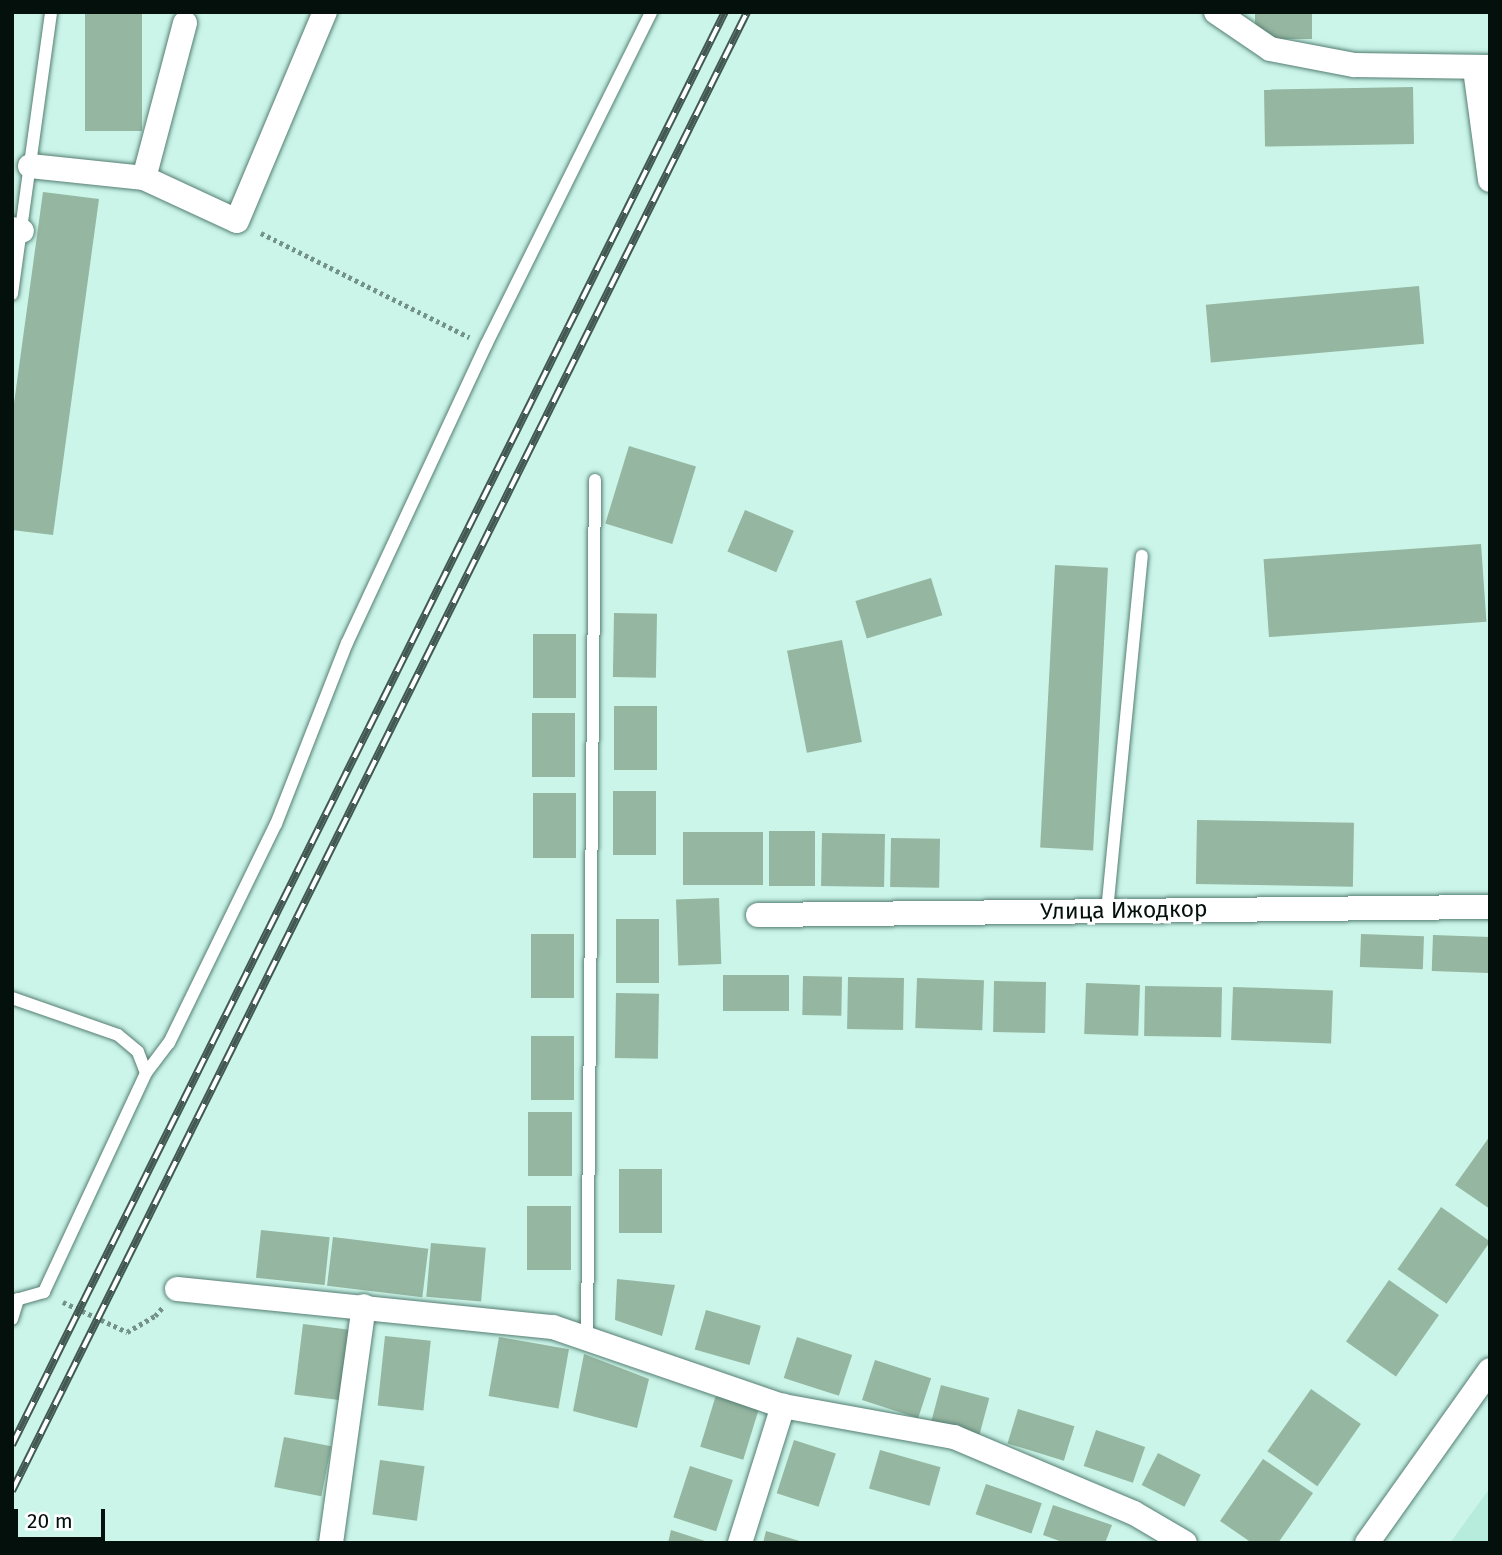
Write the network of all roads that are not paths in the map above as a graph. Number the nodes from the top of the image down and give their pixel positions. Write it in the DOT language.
graph roads {
  1 [pos="51,12"];
  2 [pos="325,12"];
  3 [pos="651,12"];
  4 [pos="1216,12"];
  5 [pos="186,23"];
  6 [pos="1483,68"];
  7 [pos="30,166"];
  8 [pos="144,178"];
  9 [pos="1490,180"];
  10 [pos="17,230"];
  11 [pos="12,294"];
  12 [pos="595,480"];
  13 [pos="1142,556"];
  14 [pos="1490,906"];
  15 [pos="1107,911"];
  16 [pos="758,915"];
  17 [pos="12,998"];
  18 [pos="146,1073"];
  19 [pos="177,1289"];
  20 [pos="15,1300"];
  21 [pos="364,1306"];
  22 [pos="12,1319"];
  23 [pos="587,1339"];
  24 [pos="1490,1370"];
  25 [pos="783,1406"];
  26 [pos="331,1543"];
  27 [pos="740,1543"];
  28 [pos="1185,1543"];
  29 [pos="1367,1543"];
  1 -- 7 [label="lane"];
  2 -- 8 [label="street"];
  3 -- 18 [label="lane"];
  4 -- 6 [label="street"];
  5 -- 8 [label="street"];
  6 -- 9 [label="street"];
  7 -- 8 [label="street"];
  7 -- 10 [label="lane"];
  10 -- 11 [label="lane"];
  12 -- 23 [label="lane"];
  13 -- 15 [label="lane"];
  14 -- 15 [label="street, Улица Ижодкор"];
  15 -- 16 [label="street, Улица Ижодкор"];
  17 -- 18 [label="lane"];
  18 -- 20 [label="lane"];
  19 -- 21 [label="street"];
  20 -- 22 [label="lane"];
  21 -- 23 [label="street"];
  21 -- 26 [label="street"];
  23 -- 25 [label="street"];
  24 -- 29 [label="street"];
  25 -- 27 [label="street"];
  25 -- 28 [label="street"];
}
